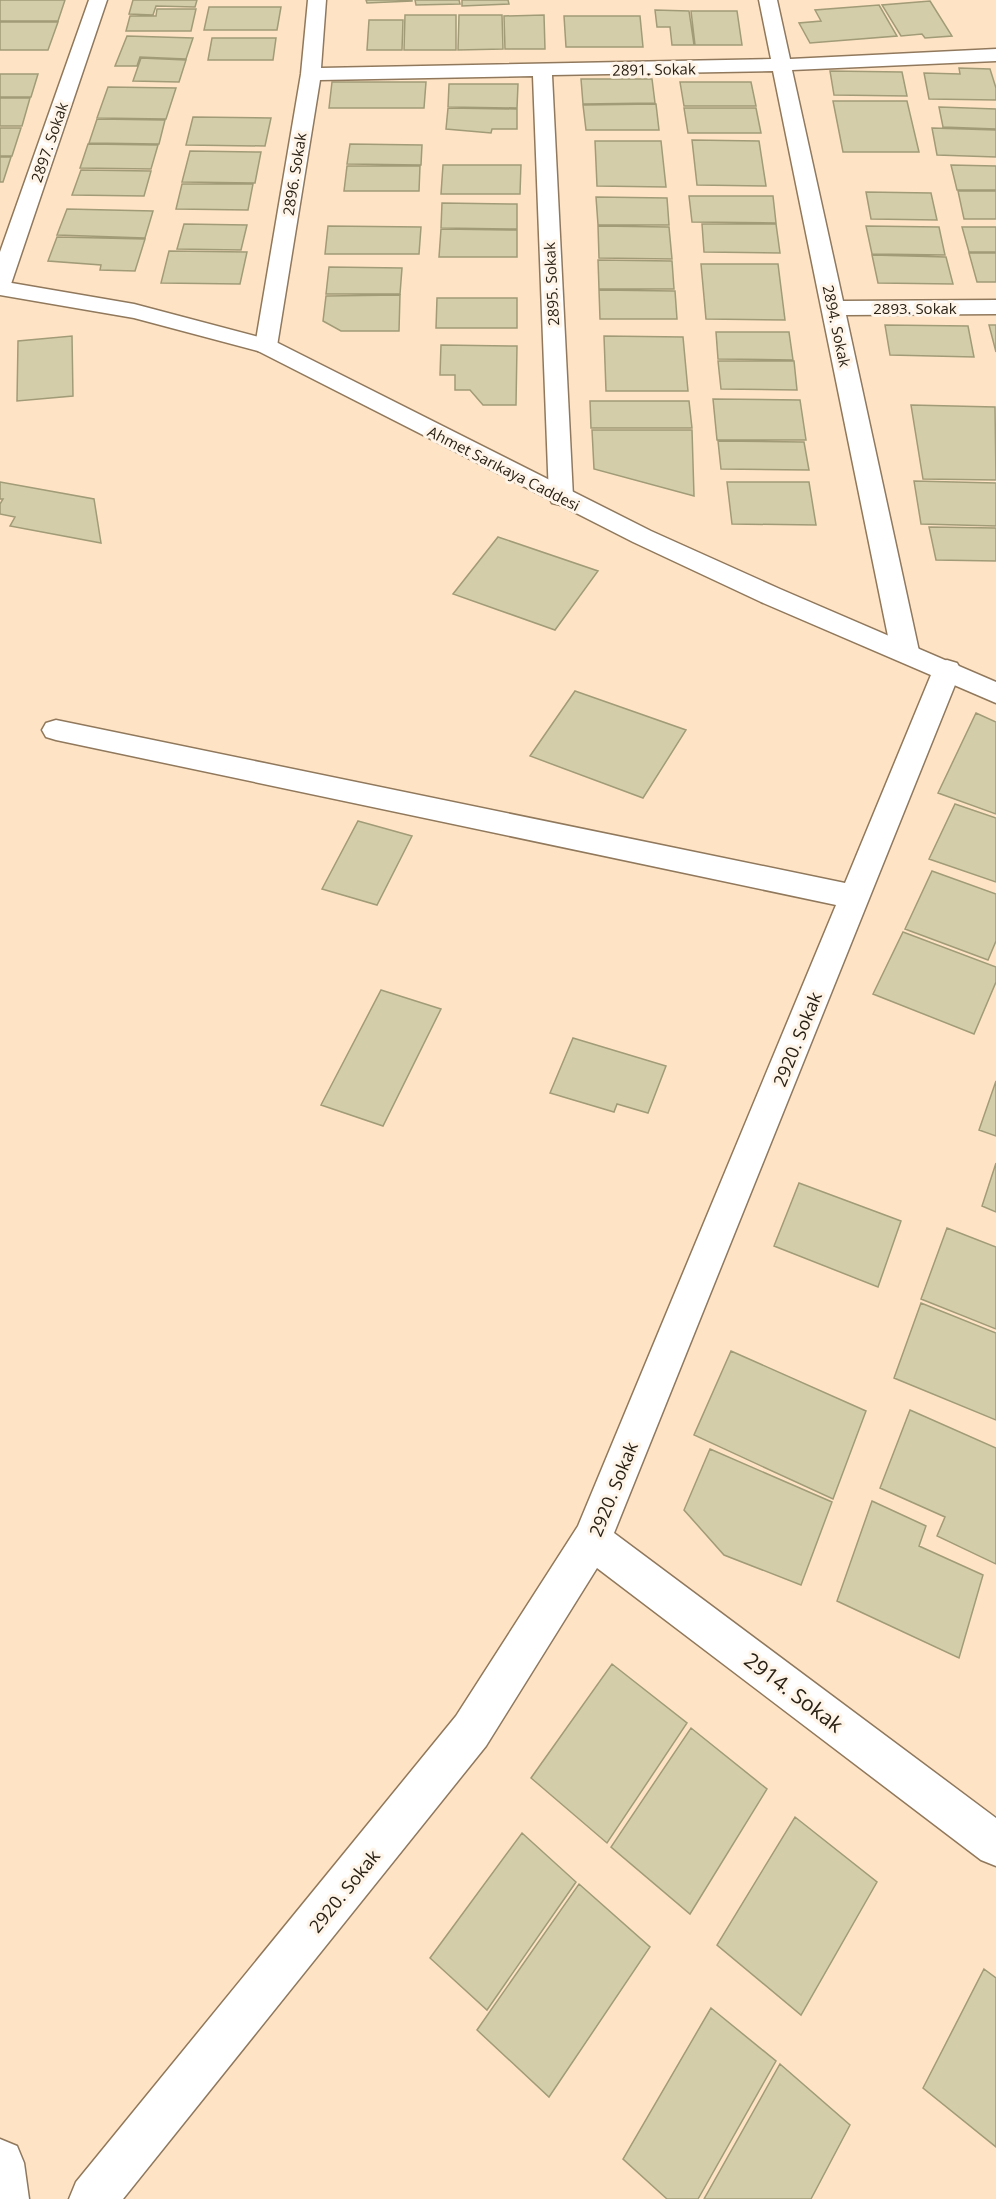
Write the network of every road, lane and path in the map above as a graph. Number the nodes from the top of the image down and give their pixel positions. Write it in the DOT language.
graph roads {
  1 [pos="98,0"];
  2 [pos="317,0"];
  3 [pos="768,0"];
  4 [pos="996,55"];
  5 [pos="781,65"];
  6 [pos="542,71"];
  7 [pos="311,74"];
  8 [pos="0,286"];
  9 [pos="996,307"];
  10 [pos="833,308"];
  11 [pos="266,346"];
  12 [pos="561,497"];
  13 [pos="905,651"];
  14 [pos="947,670"];
  15 [pos="996,693"];
  16 [pos="56,730"];
  17 [pos="855,897"];
  18 [pos="592,1540"];
  19 [pos="996,1845"];
  20 [pos="0,2163"];
  21 [pos="5,2199"];
  22 [pos="93,2199"];
  1 -- 8 [label="street, 2897. Sokak"];
  2 -- 7 [label="street, 2896. Sokak"];
  3 -- 5 [label="street, 2894. Sokak"];
  4 -- 5 [label="street, 2891. Sokak"];
  5 -- 6 [label="street, 2891. Sokak"];
  5 -- 10 [label="street, 2894. Sokak"];
  6 -- 7 [label="street, 2891. Sokak"];
  6 -- 12 [label="street, 2895. Sokak"];
  7 -- 11 [label="street, 2896. Sokak"];
  8 -- 11 [label="street, Ahmet Sarıkaya Caddesi"];
  9 -- 10 [label="street, 2893. Sokak"];
  10 -- 13 [label="street, 2894. Sokak"];
  11 -- 12 [label="street, Ahmet Sarıkaya Caddesi"];
  12 -- 13 [label="street, Ahmet Sarıkaya Caddesi"];
  13 -- 14 [label="street, Ahmet Sarıkaya Caddesi"];
  14 -- 15 [label="street, Ahmet Sarıkaya Caddesi"];
  14 -- 17 [label="street, 2920. Sokak"];
  16 -- 17 [label="street"];
  17 -- 18 [label="street, 2920. Sokak"];
  18 -- 19 [label="street, 2914. Sokak"];
  18 -- 22 [label="street, 2920. Sokak"];
  20 -- 21 [label="street"];
}
